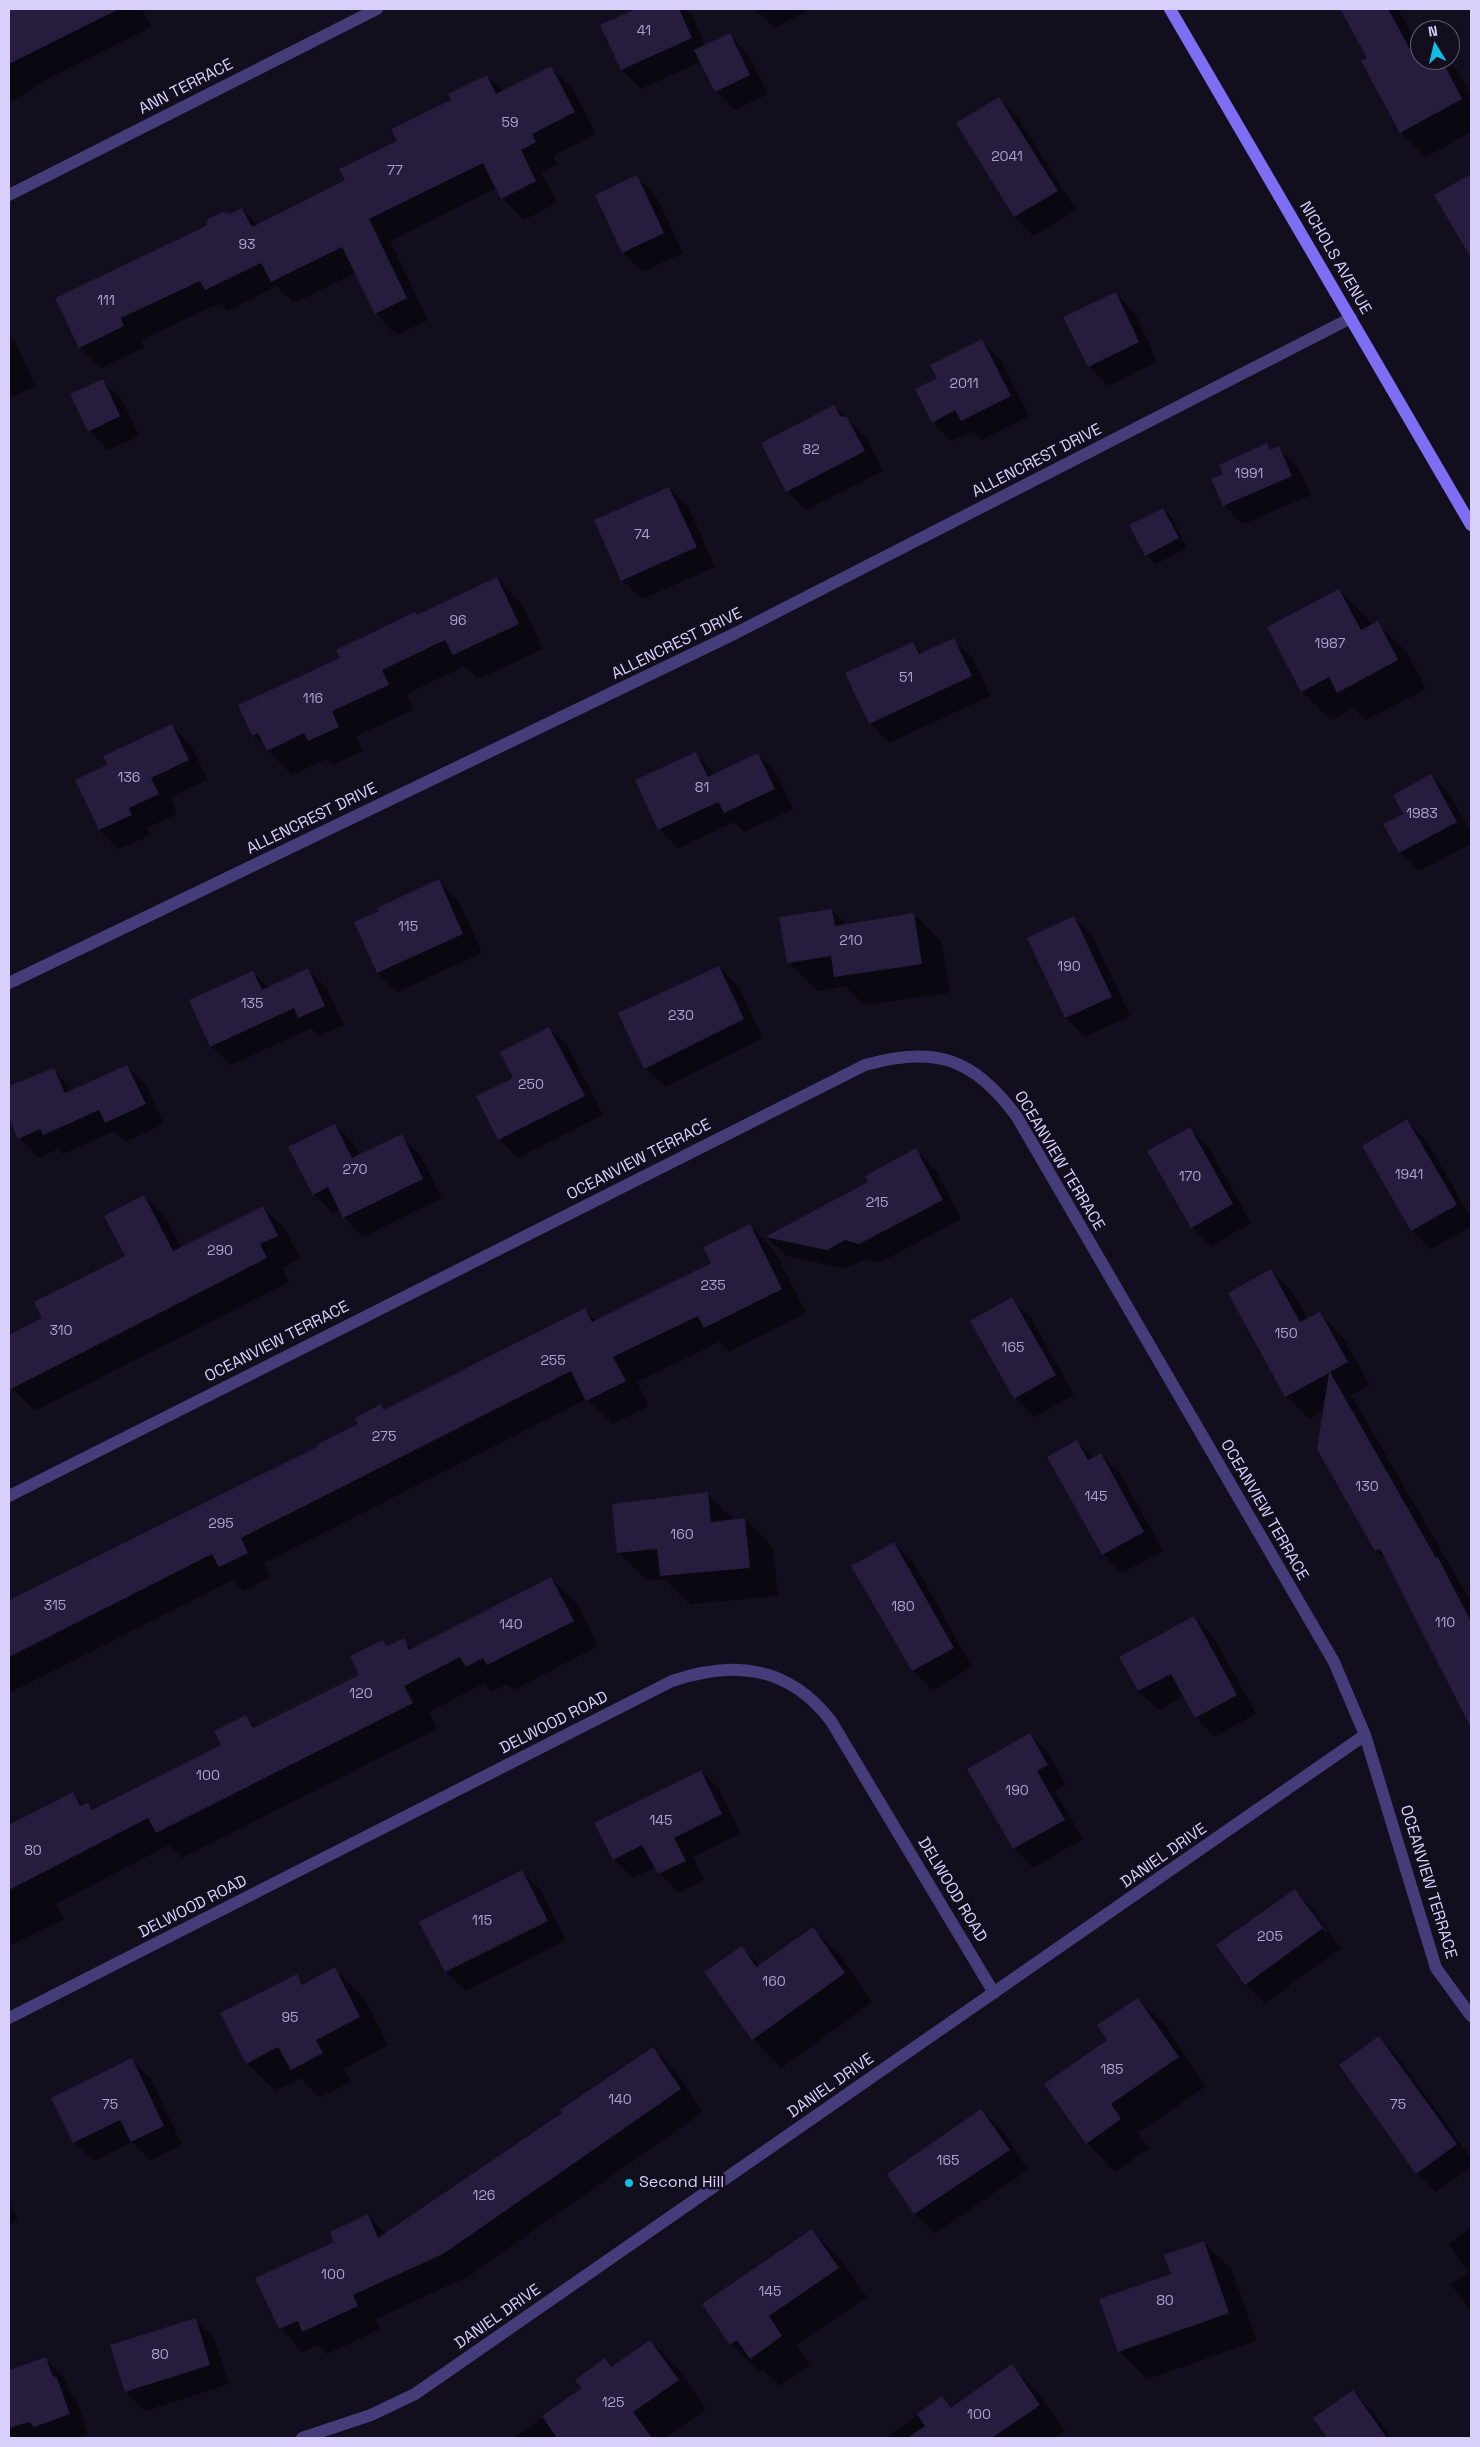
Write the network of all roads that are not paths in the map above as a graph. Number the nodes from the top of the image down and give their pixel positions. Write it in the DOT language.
graph roads {
  1 [pos="377,9"];
  2 [pos="1170,9"];
  3 [pos="9,194"];
  4 [pos="1351,318"];
  5 [pos="1471,525"];
  6 [pos="9,983"];
  7 [pos="9,1496"];
  8 [pos="1365,1736"];
  9 [pos="994,1993"];
  10 [pos="1471,2016"];
  11 [pos="9,2018"];
  12 [pos="302,2438"];
  1 -- 3 [label="street, ANN TERRACE"];
  2 -- 4 [label="main road, NICHOLS AVENUE"];
  4 -- 5 [label="main road, NICHOLS AVENUE"];
  4 -- 6 [label="street, ALLENCREST DRIVE"];
  7 -- 8 [label="street, OCEANVIEW TERRACE"];
  8 -- 9 [label="street, DANIEL DRIVE"];
  8 -- 10 [label="street, OCEANVIEW TERRACE"];
  9 -- 11 [label="street, DELWOOD ROAD"];
  9 -- 12 [label="street, DANIEL DRIVE"];
}
